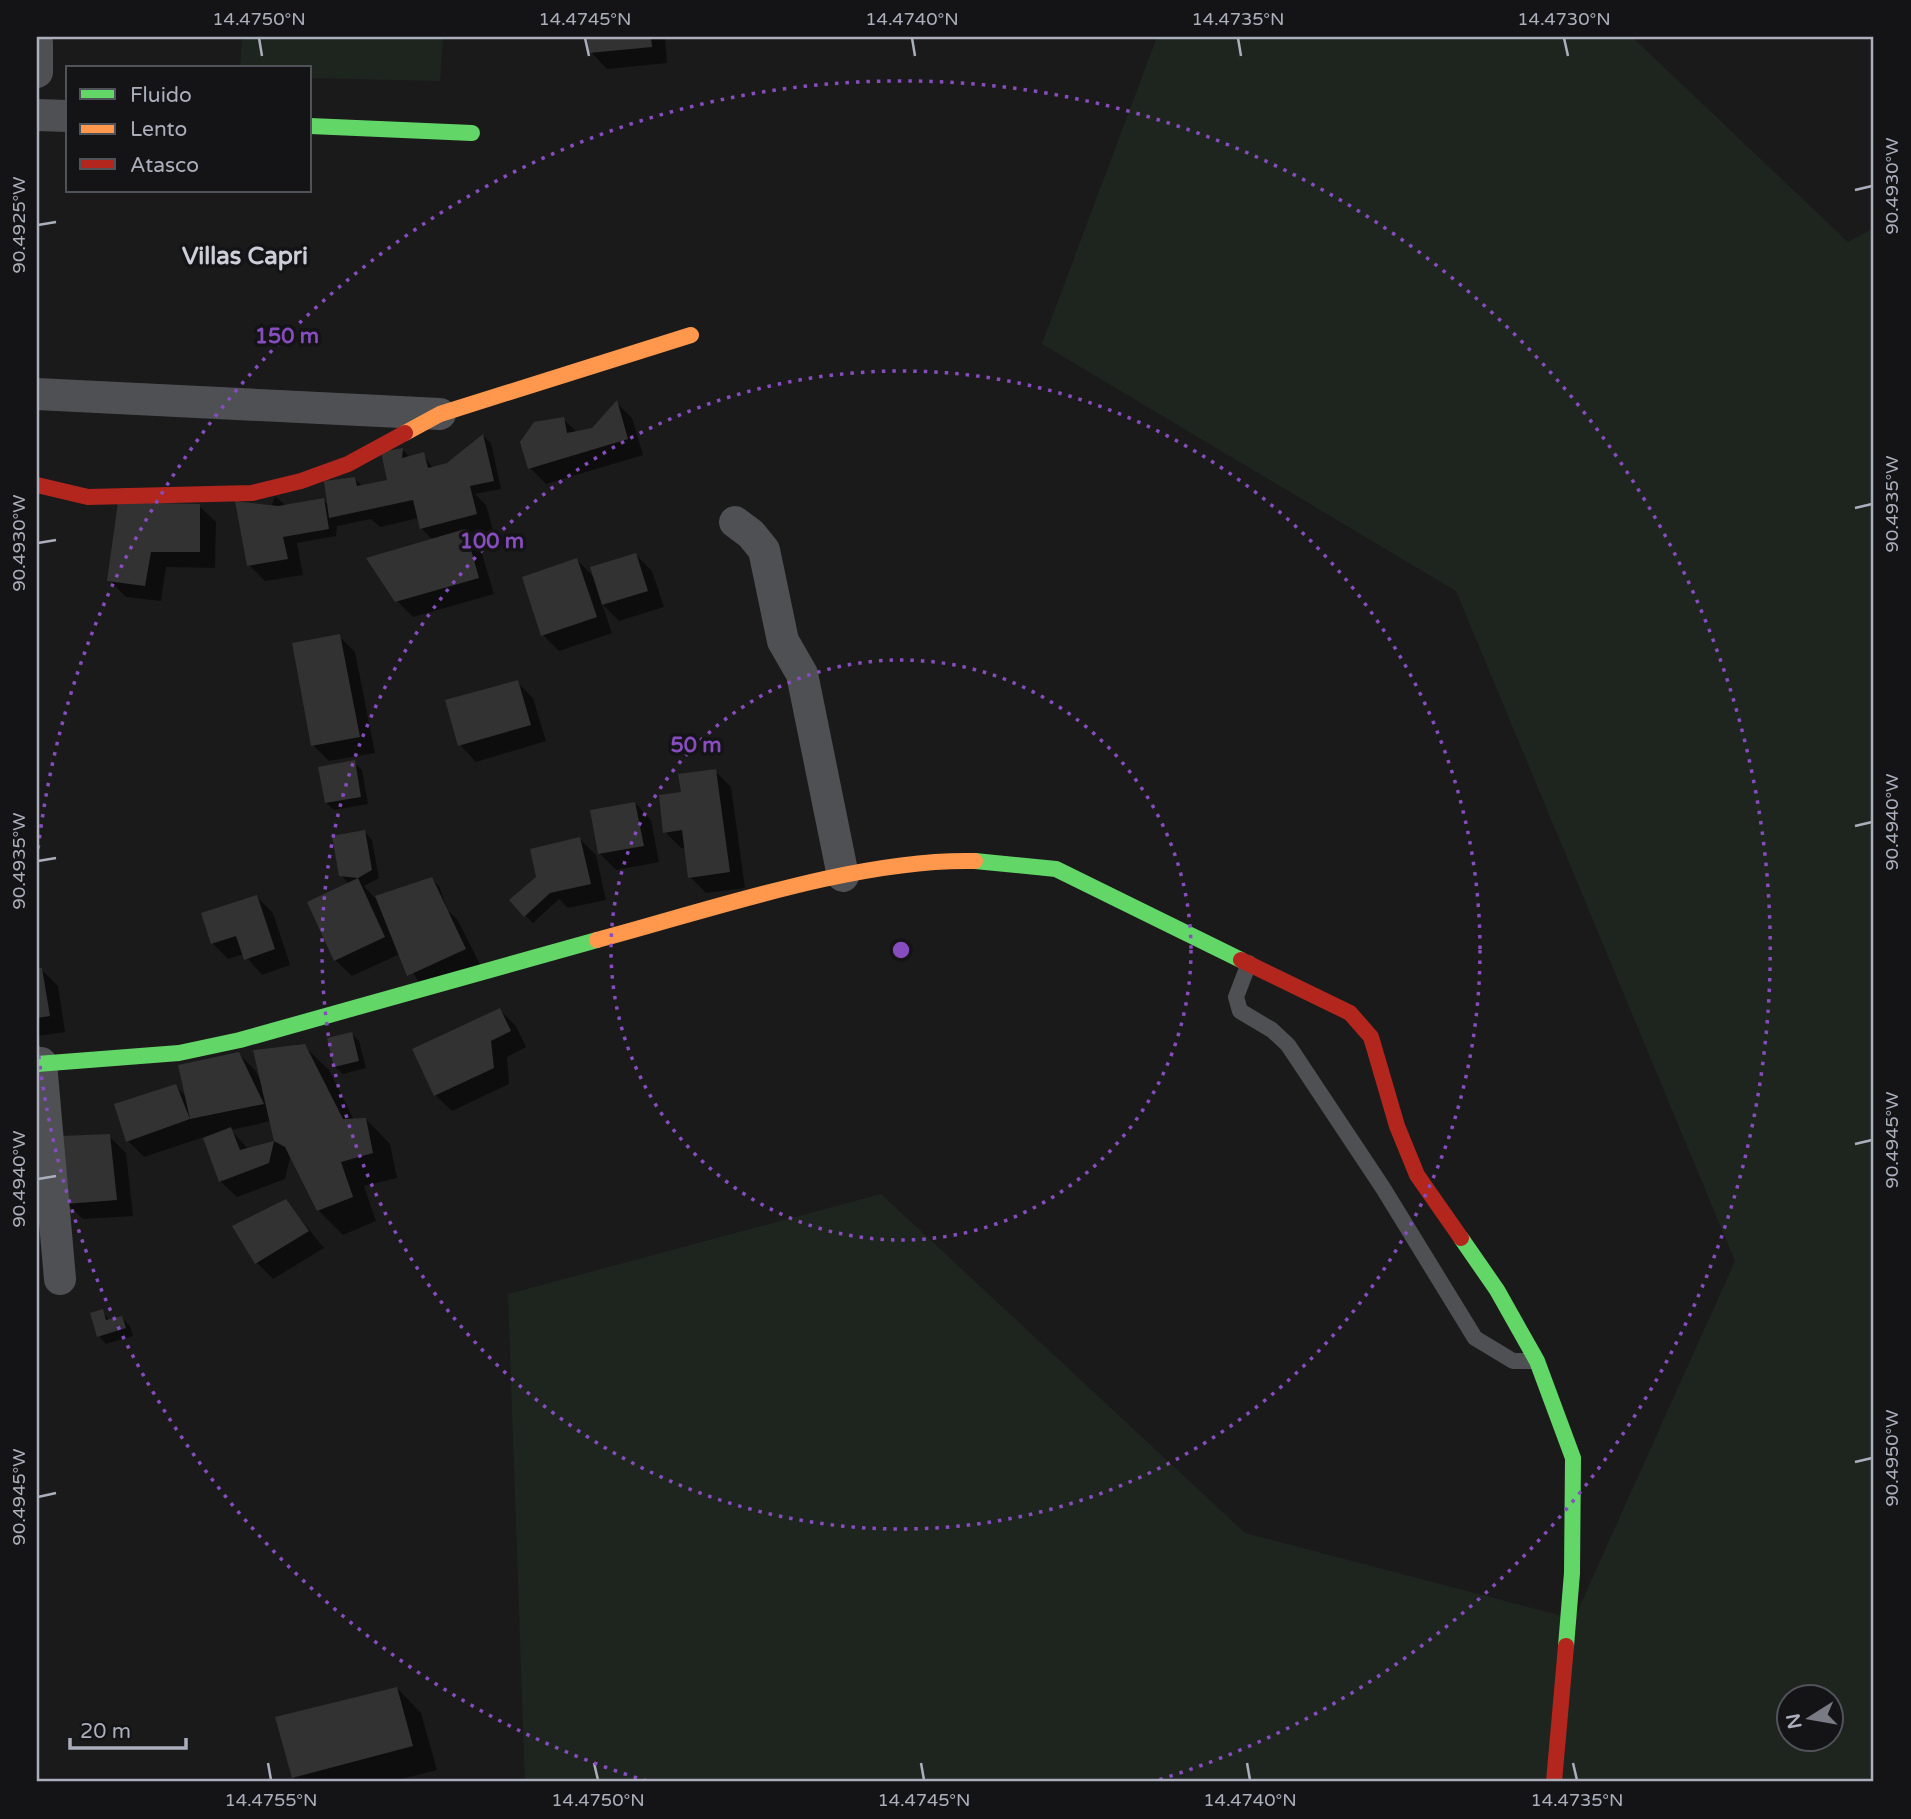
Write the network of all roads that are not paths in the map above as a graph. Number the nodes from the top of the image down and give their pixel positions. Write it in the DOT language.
graph roads {
  1 [pos="37,43"];
  2 [pos="37,72"];
  3 [pos="37,115"];
  4 [pos="66,116"];
  5 [pos="312,126"];
  6 [pos="472,132"];
  7 [pos="691,335"];
  8 [pos="37,394"];
  9 [pos="440,414"];
  10 [pos="37,485"];
  11 [pos="736,522"];
  12 [pos="843,876"];
  13 [pos="1249,963"];
  14 [pos="39,1063"];
  15 [pos="60,1279"];
  16 [pos="1537,1361"];
  17 [pos="1553,1782"];
  1 -- 2 [label="street"];
  3 -- 4 [label="street"];
  5 -- 6 [label="street"];
  7 -- 9 [label="street"];
  8 -- 9 [label="street"];
  9 -- 10 [label="street"];
  11 -- 12 [label="street"];
  12 -- 13 [label="street"];
  12 -- 14 [label="street"];
  13 -- 16 [label="street"];
  13 -- 16 [label="lane"];
  14 -- 15 [label="street"];
  16 -- 17 [label="street"];
}
